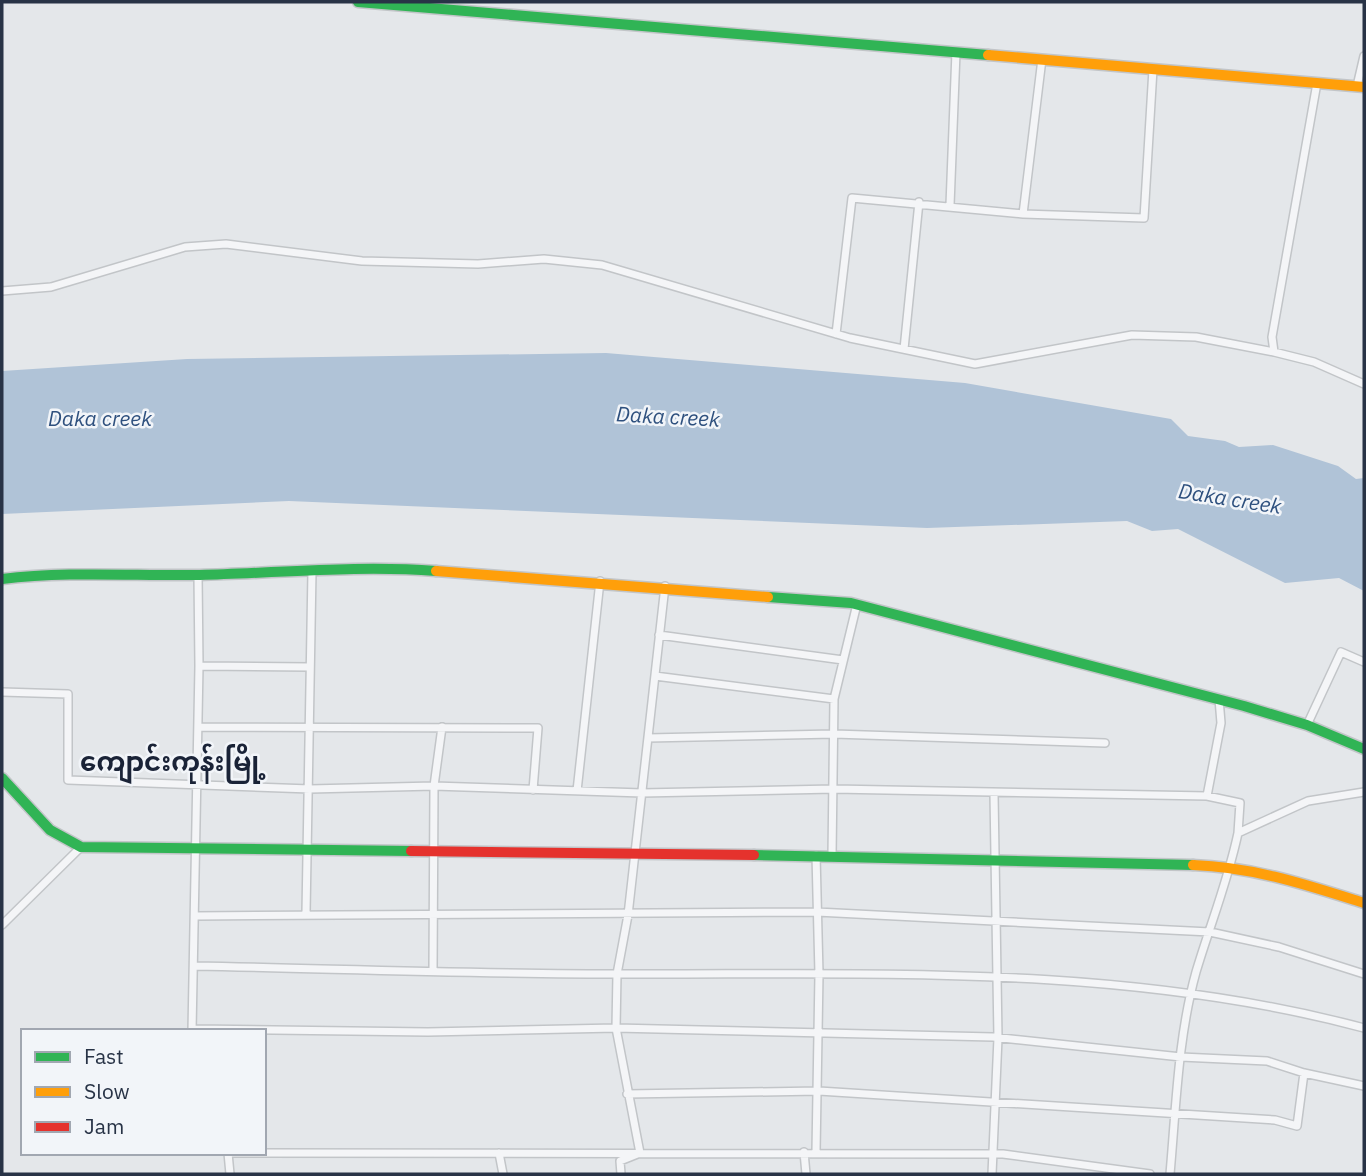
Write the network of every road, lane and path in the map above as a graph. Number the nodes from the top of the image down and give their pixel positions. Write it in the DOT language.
graph roads {
  1 [pos="358,2"];
  2 [pos="956,52"];
  3 [pos="1364,56"];
  4 [pos="1042,60"];
  5 [pos="1153,69"];
  6 [pos="1317,83"];
  7 [pos="1360,87"];
  8 [pos="919,202"];
  9 [pos="950,205"];
  10 [pos="1023,214"];
  11 [pos="2,291"];
  12 [pos="836,334"];
  13 [pos="904,349"];
  14 [pos="1274,352"];
  15 [pos="1364,384"];
  16 [pos="312,571"];
  17 [pos="198,575"];
  18 [pos="2,579"];
  19 [pos="600,581"];
  20 [pos="665,586"];
  21 [pos="858,604"];
  22 [pos="659,635"];
  23 [pos="843,660"];
  24 [pos="1364,662"];
  25 [pos="199,666"];
  26 [pos="310,667"];
  27 [pos="655,676"];
  28 [pos="2,692"];
  29 [pos="834,699"];
  30 [pos="1219,699"];
  31 [pos="1307,725"];
  32 [pos="198,727"];
  33 [pos="310,727"];
  34 [pos="442,727"];
  35 [pos="834,734"];
  36 [pos="648,738"];
  37 [pos="1105,743"];
  38 [pos="1364,749"];
  39 [pos="2,778"];
  40 [pos="196,782"];
  41 [pos="434,786"];
  42 [pos="310,789"];
  43 [pos="834,789"];
  44 [pos="533,790"];
  45 [pos="577,791"];
  46 [pos="1364,792"];
  47 [pos="642,793"];
  48 [pos="994,794"];
  49 [pos="1207,796"];
  50 [pos="1238,833"];
  51 [pos="81,848"];
  52 [pos="195,849"];
  53 [pos="306,851"];
  54 [pos="435,852"];
  55 [pos="635,854"];
  56 [pos="816,855"];
  57 [pos="832,856"];
  58 [pos="993,859"];
  59 [pos="1231,866"];
  60 [pos="1364,903"];
  61 [pos="817,912"];
  62 [pos="306,913"];
  63 [pos="434,914"];
  64 [pos="628,915"];
  65 [pos="195,916"];
  66 [pos="994,921"];
  67 [pos="2,925"];
  68 [pos="1210,932"];
  69 [pos="195,966"];
  70 [pos="433,971"];
  71 [pos="617,974"];
  72 [pos="819,974"];
  73 [pos="1364,974"];
  74 [pos="995,975"];
  75 [pos="1192,993"];
  76 [pos="617,1028"];
  77 [pos="1364,1028"];
  78 [pos="192,1029"];
  79 [pos="266,1031"];
  80 [pos="819,1035"];
  81 [pos="998,1038"];
  82 [pos="1181,1057"];
  83 [pos="1304,1073"];
  84 [pos="1364,1086"];
  85 [pos="819,1091"];
  86 [pos="627,1094"];
  87 [pos="997,1100"];
  88 [pos="1176,1115"];
  89 [pos="804,1152"];
  90 [pos="816,1152"];
  91 [pos="266,1153"];
  92 [pos="499,1153"];
  93 [pos="640,1153"];
  94 [pos="994,1154"];
  95 [pos="229,1155"];
  96 [pos="230,1174"];
  97 [pos="503,1174"];
  98 [pos="621,1174"];
  99 [pos="806,1174"];
  100 [pos="992,1174"];
  101 [pos="1150,1174"];
  102 [pos="1170,1174"];
  1 -- 2 [label="street"];
  2 -- 4 [label="street"];
  2 -- 9 [label="street"];
  3 -- 7 [label="street"];
  4 -- 5 [label="street"];
  4 -- 10 [label="street"];
  5 -- 6 [label="street"];
  5 -- 10 [label="street"];
  6 -- 7 [label="street"];
  6 -- 14 [label="street"];
  8 -- 9 [label="street"];
  8 -- 12 [label="street"];
  8 -- 13 [label="street"];
  9 -- 10 [label="street"];
  11 -- 12 [label="street"];
  12 -- 13 [label="street"];
  13 -- 14 [label="street"];
  14 -- 15 [label="street"];
  16 -- 17 [label="street"];
  16 -- 19 [label="street"];
  16 -- 26 [label="street"];
  17 -- 18 [label="street"];
  17 -- 25 [label="street"];
  19 -- 20 [label="street"];
  19 -- 45 [label="street"];
  20 -- 21 [label="street"];
  20 -- 22 [label="street"];
  21 -- 23 [label="street"];
  21 -- 30 [label="street"];
  22 -- 23 [label="street"];
  22 -- 27 [label="street"];
  23 -- 29 [label="street"];
  24 -- 31 [label="street"];
  25 -- 26 [label="street"];
  25 -- 32 [label="street"];
  26 -- 33 [label="street"];
  27 -- 29 [label="street"];
  27 -- 36 [label="street"];
  28 -- 40 [label="street"];
  29 -- 35 [label="street"];
  30 -- 31 [label="street"];
  30 -- 49 [label="street"];
  31 -- 38 [label="street"];
  32 -- 33 [label="street"];
  32 -- 40 [label="street"];
  33 -- 34 [label="street"];
  33 -- 42 [label="street"];
  34 -- 41 [label="street"];
  34 -- 44 [label="street"];
  35 -- 36 [label="street"];
  35 -- 37 [label="street"];
  35 -- 43 [label="street"];
  36 -- 47 [label="street"];
  39 -- 51 [label="street"];
  40 -- 42 [label="street"];
  40 -- 52 [label="street"];
  41 -- 42 [label="street"];
  41 -- 44 [label="street"];
  41 -- 54 [label="street"];
  42 -- 53 [label="street"];
  43 -- 47 [label="street"];
  43 -- 48 [label="street"];
  43 -- 57 [label="street"];
  44 -- 45 [label="street"];
  45 -- 47 [label="street"];
  46 -- 50 [label="street"];
  47 -- 55 [label="street"];
  48 -- 49 [label="street"];
  48 -- 58 [label="street"];
  49 -- 50 [label="street"];
  50 -- 59 [label="street"];
  51 -- 52 [label="street"];
  51 -- 67 [label="street"];
  52 -- 53 [label="street"];
  52 -- 65 [label="street"];
  53 -- 54 [label="street"];
  53 -- 62 [label="street"];
  54 -- 55 [label="street"];
  54 -- 63 [label="street"];
  55 -- 56 [label="street"];
  55 -- 64 [label="street"];
  56 -- 57 [label="street"];
  56 -- 61 [label="street"];
  57 -- 58 [label="street"];
  58 -- 59 [label="street"];
  58 -- 66 [label="street"];
  59 -- 60 [label="street"];
  59 -- 68 [label="street"];
  61 -- 64 [label="street"];
  61 -- 66 [label="street"];
  61 -- 72 [label="street"];
  62 -- 63 [label="street"];
  62 -- 65 [label="street"];
  63 -- 64 [label="street"];
  63 -- 70 [label="street"];
  64 -- 71 [label="street"];
  65 -- 69 [label="street"];
  66 -- 68 [label="street"];
  66 -- 74 [label="street"];
  68 -- 73 [label="street"];
  68 -- 75 [label="street"];
  69 -- 70 [label="street"];
  69 -- 78 [label="street"];
  70 -- 71 [label="street"];
  71 -- 72 [label="street"];
  71 -- 76 [label="street"];
  72 -- 74 [label="street"];
  72 -- 80 [label="street"];
  74 -- 75 [label="street"];
  74 -- 81 [label="street"];
  75 -- 77 [label="street"];
  75 -- 82 [label="street"];
  76 -- 79 [label="street"];
  76 -- 80 [label="street"];
  76 -- 86 [label="street"];
  80 -- 81 [label="street"];
  80 -- 85 [label="street"];
  81 -- 82 [label="street"];
  81 -- 87 [label="street"];
  82 -- 83 [label="street"];
  82 -- 88 [label="street"];
  83 -- 84 [label="street"];
  83 -- 88 [label="street"];
  85 -- 86 [label="street"];
  85 -- 87 [label="street"];
  85 -- 90 [label="street"];
  86 -- 93 [label="street"];
  87 -- 88 [label="street"];
  87 -- 94 [label="street"];
  88 -- 102 [label="street"];
  89 -- 90 [label="street"];
  89 -- 93 [label="street"];
  89 -- 99 [label="street"];
  90 -- 94 [label="street"];
  91 -- 92 [label="street"];
  92 -- 93 [label="street"];
  92 -- 97 [label="street"];
  93 -- 98 [label="street"];
  94 -- 100 [label="street"];
  94 -- 101 [label="street"];
  95 -- 96 [label="street"];
}
